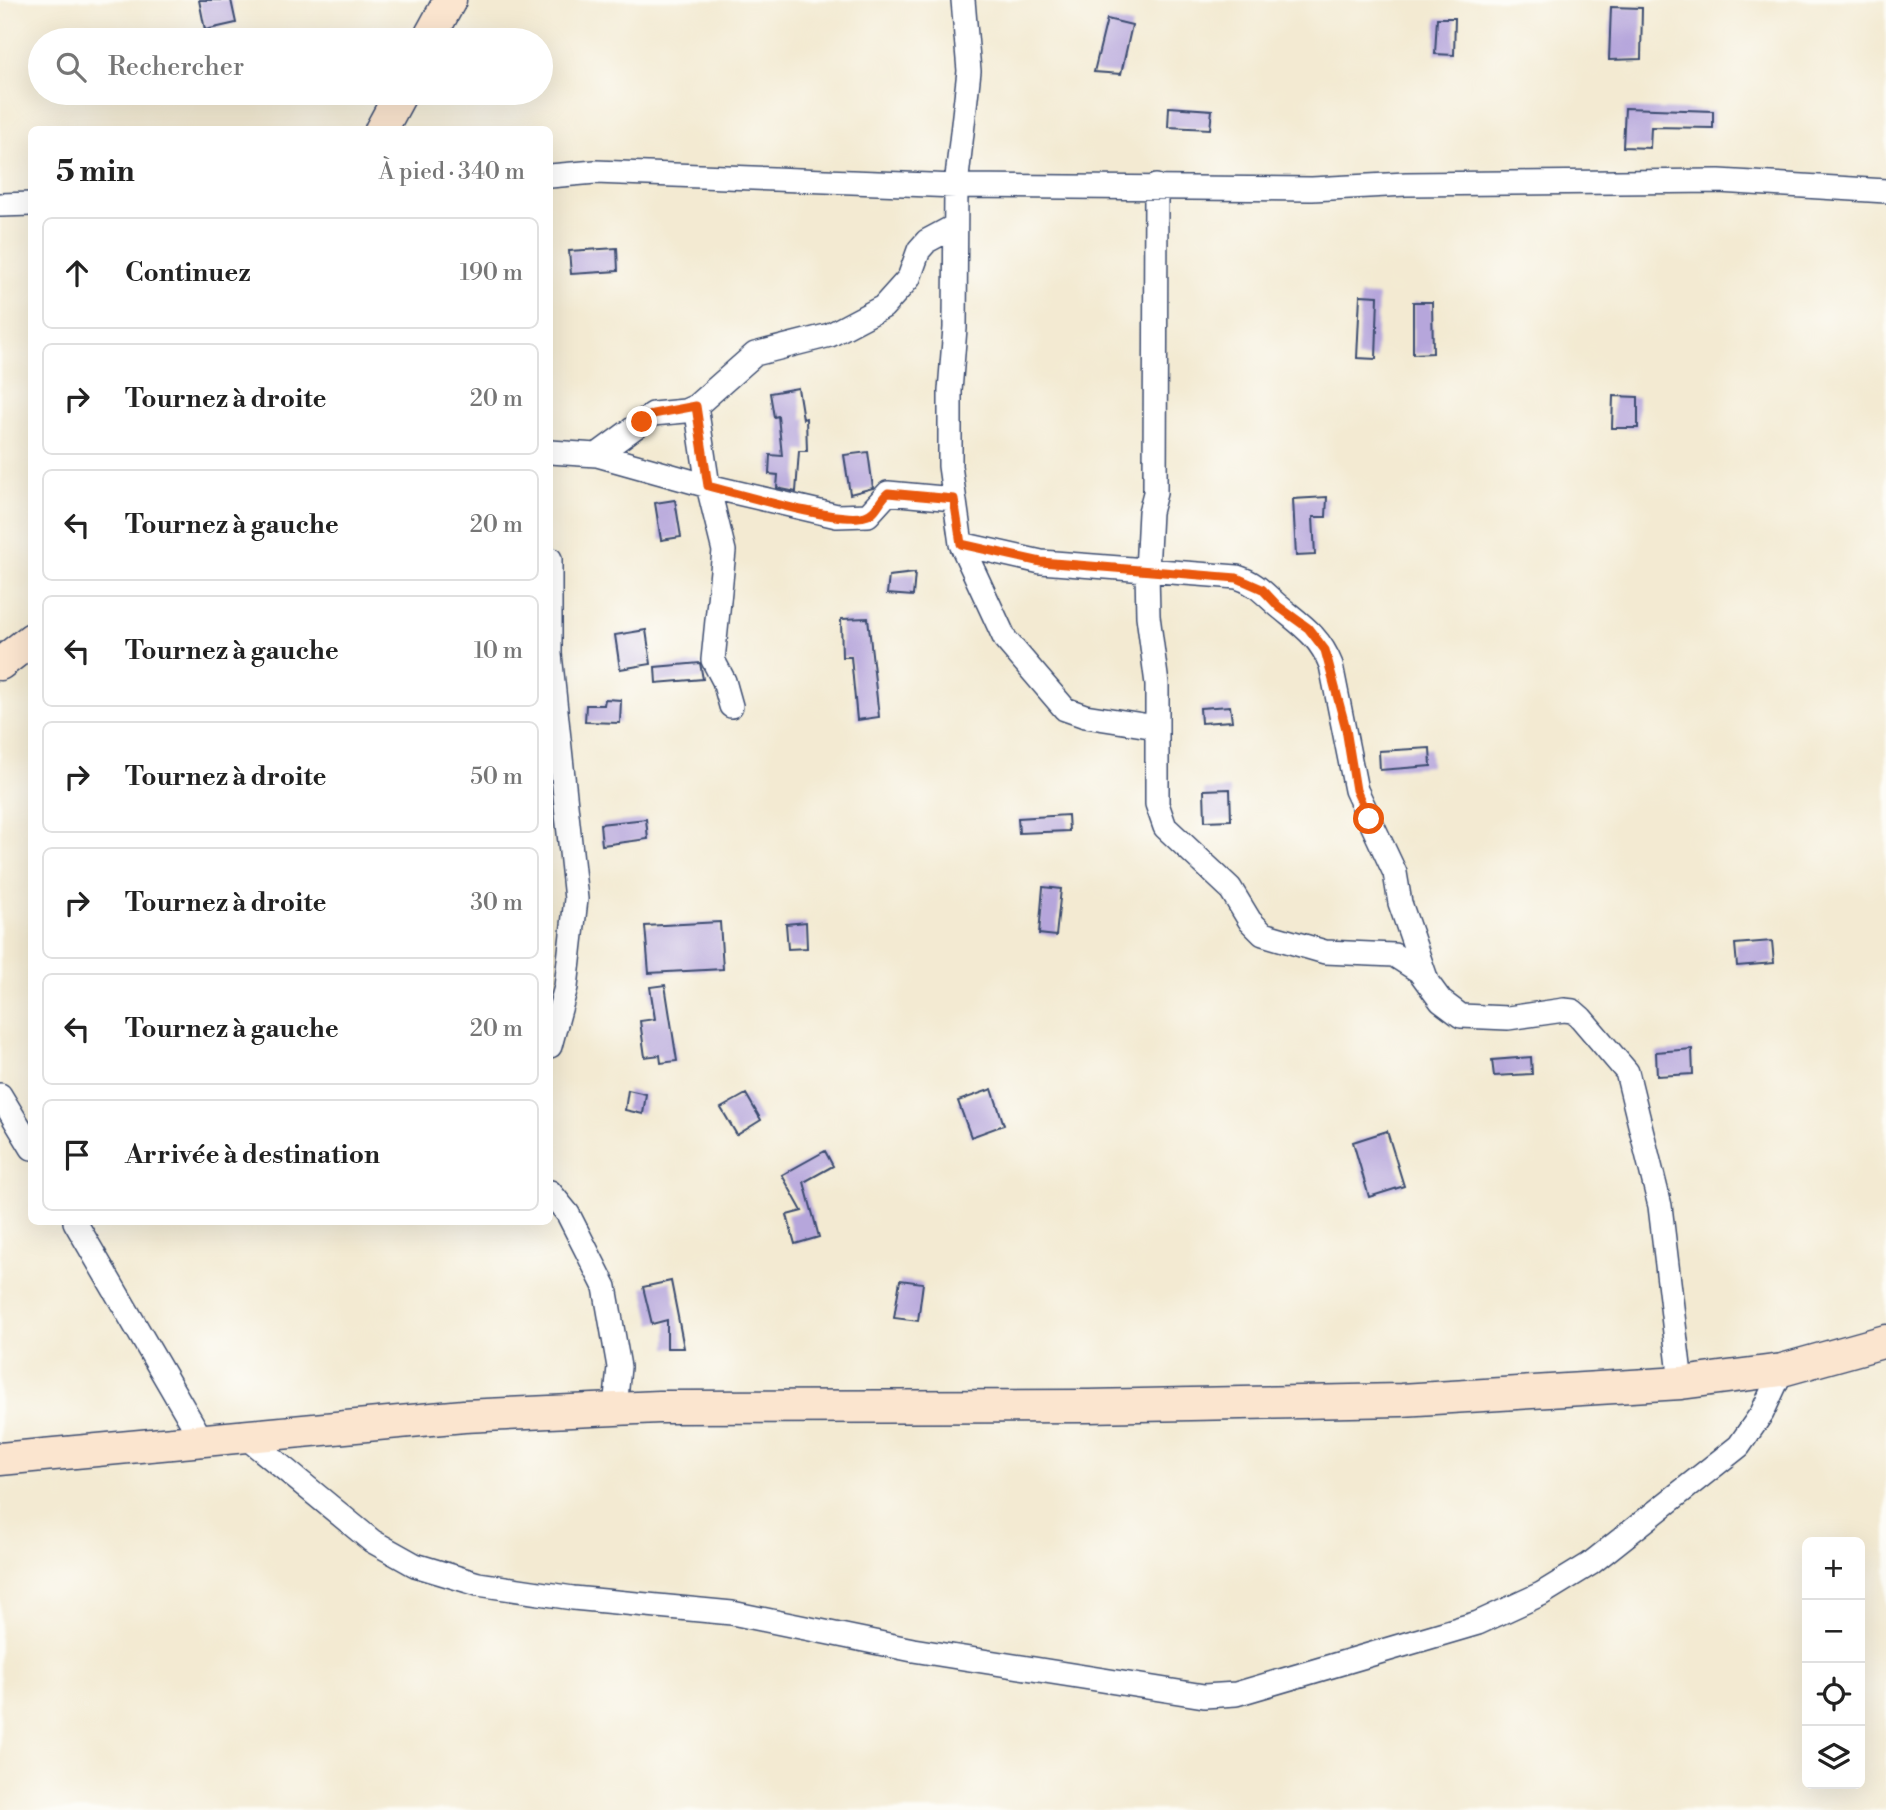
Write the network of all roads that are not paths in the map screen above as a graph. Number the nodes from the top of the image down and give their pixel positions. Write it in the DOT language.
graph roads {
  1 [pos="450,0"];
  2 [pos="962,0"];
  3 [pos="435,28"];
  4 [pos="395,105"];
  5 [pos="383,126"];
  6 [pos="553,176"];
  7 [pos="956,186"];
  8 [pos="1156,186"];
  9 [pos="1886,191"];
  10 [pos="28,204"];
  11 [pos="0,205"];
  12 [pos="955,226"];
  13 [pos="696,406"];
  14 [pos="553,452"];
  15 [pos="597,455"];
  16 [pos="708,486"];
  17 [pos="954,499"];
  18 [pos="961,544"];
  19 [pos="1147,571"];
  20 [pos="28,642"];
  21 [pos="0,664"];
  22 [pos="553,682"];
  23 [pos="731,706"];
  24 [pos="1156,727"];
  25 [pos="1427,981"];
  26 [pos="553,1035"];
  27 [pos="0,1095"];
  28 [pos="28,1141"];
  29 [pos="553,1196"];
  30 [pos="77,1225"];
  31 [pos="1886,1341"];
  32 [pos="1783,1370"];
  33 [pos="1681,1383"];
  34 [pos="615,1409"];
  35 [pos="247,1438"];
  36 [pos="203,1442"];
  37 [pos="0,1459"];
  1 -- 3 [label="main road"];
  2 -- 7 [label="street"];
  4 -- 5 [label="main road"];
  6 -- 7 [label="street"];
  7 -- 8 [label="street"];
  7 -- 12 [label="street"];
  8 -- 9 [label="street"];
  8 -- 19 [label="street"];
  10 -- 11 [label="street"];
  12 -- 13 [label="street"];
  12 -- 17 [label="street"];
  13 -- 15 [label="street"];
  13 -- 16 [label="street"];
  14 -- 15 [label="street"];
  15 -- 16 [label="street"];
  16 -- 17 [label="street"];
  16 -- 23 [label="street"];
  17 -- 18 [label="street"];
  18 -- 19 [label="street"];
  18 -- 24 [label="street"];
  19 -- 24 [label="street"];
  19 -- 25 [label="street"];
  20 -- 21 [label="main road"];
  22 -- 26 [label="street"];
  24 -- 25 [label="street"];
  25 -- 33 [label="street"];
  27 -- 28 [label="street"];
  29 -- 34 [label="street"];
  30 -- 36 [label="street"];
  31 -- 32 [label="main road"];
  32 -- 33 [label="main road"];
  32 -- 35 [label="street"];
  33 -- 34 [label="main road"];
  34 -- 35 [label="main road"];
  35 -- 36 [label="main road"];
  36 -- 37 [label="main road"];
}
